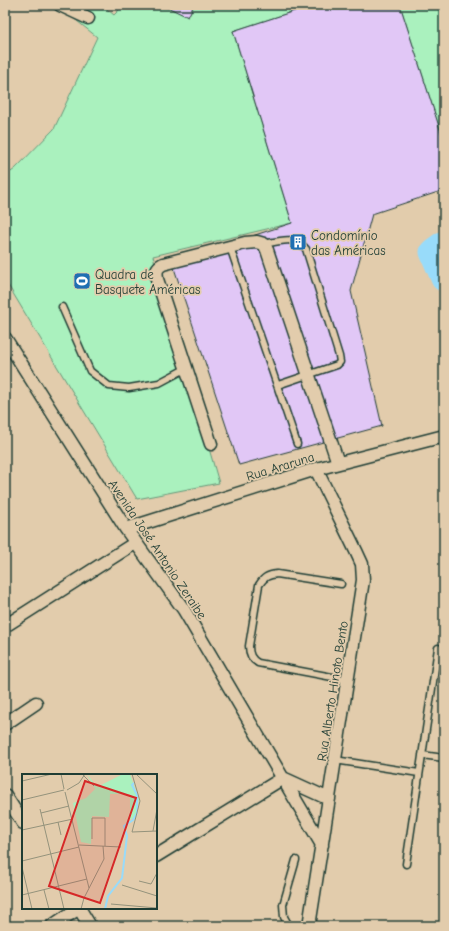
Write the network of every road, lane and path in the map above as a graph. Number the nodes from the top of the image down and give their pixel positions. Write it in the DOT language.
graph roads {
  1 [pos="60,5"];
  2 [pos="88,18"];
  3 [pos="264,244"];
  4 [pos="230,247"];
  5 [pos="62,306"];
  6 [pos="5,338"];
  7 [pos="187,368"];
  8 [pos="308,374"];
  9 [pos="278,385"];
  10 [pos="444,436"];
  11 [pos="211,444"];
  12 [pos="298,444"];
  13 [pos="338,464"];
  14 [pos="316,469"];
  15 [pos="126,529"];
  16 [pos="135,543"];
  17 [pos="341,584"];
  18 [pos="5,626"];
  19 [pos="438,648"];
  20 [pos="348,680"];
  21 [pos="36,703"];
  22 [pos="5,724"];
  23 [pos="422,755"];
  24 [pos="444,758"];
  25 [pos="335,760"];
  26 [pos="419,773"];
  27 [pos="283,778"];
  28 [pos="5,795"];
  29 [pos="329,799"];
  30 [pos="22,821"];
  31 [pos="322,845"];
  32 [pos="157,855"];
  33 [pos="296,860"];
  34 [pos="406,864"];
  35 [pos="78,909"];
  36 [pos="80,909"];
  37 [pos="52,926"];
  38 [pos="90,926"];
  39 [pos="289,926"];
  40 [pos="309,926"];
  1 -- 2 [label="street"];
  3 -- 4 [label="street"];
  3 -- 8 [label="street"];
  3 -- 8 [label="lane"];
  4 -- 7 [label="street"];
  4 -- 9 [label="lane"];
  5 -- 7 [label="lane"];
  6 -- 15 [label="street, Avenida José Antonio Zeraibe"];
  7 -- 11 [label="street"];
  8 -- 9 [label="lane"];
  8 -- 13 [label="street"];
  9 -- 12 [label="lane"];
  10 -- 13 [label="street, Rua Araruna"];
  13 -- 14 [label="street, Rua Araruna"];
  14 -- 15 [label="street, Rua Araruna"];
  14 -- 20 [label="street, Rua Alberto Hinoto Bento"];
  15 -- 16 [label="street, Avenida José Antonio Zeraibe"];
  16 -- 18 [label="street"];
  16 -- 27 [label="street, Avenida José Antonio Zeraibe"];
  17 -- 20 [label="lane"];
  19 -- 23 [label="lane"];
  20 -- 25 [label="street, Rua Alberto Hinoto Bento"];
  21 -- 22 [label="street"];
  23 -- 24 [label="lane"];
  23 -- 26 [label="lane"];
  25 -- 26 [label="lane"];
  25 -- 29 [label="street, Rua Alberto Hinoto Bento"];
  26 -- 34 [label="lane"];
  27 -- 29 [label="street"];
  27 -- 31 [label="street, Avenida José Antonio Zeraibe"];
  27 -- 32 [label="street"];
  28 -- 30 [label="street"];
  29 -- 31 [label="street, Rua Alberto Hinoto Bento"];
  31 -- 40 [label="street, Rua Alberto Hinoto Bento"];
  33 -- 39 [label="lane"];
  35 -- 37 [label="street"];
  36 -- 38 [label="street"];
}
